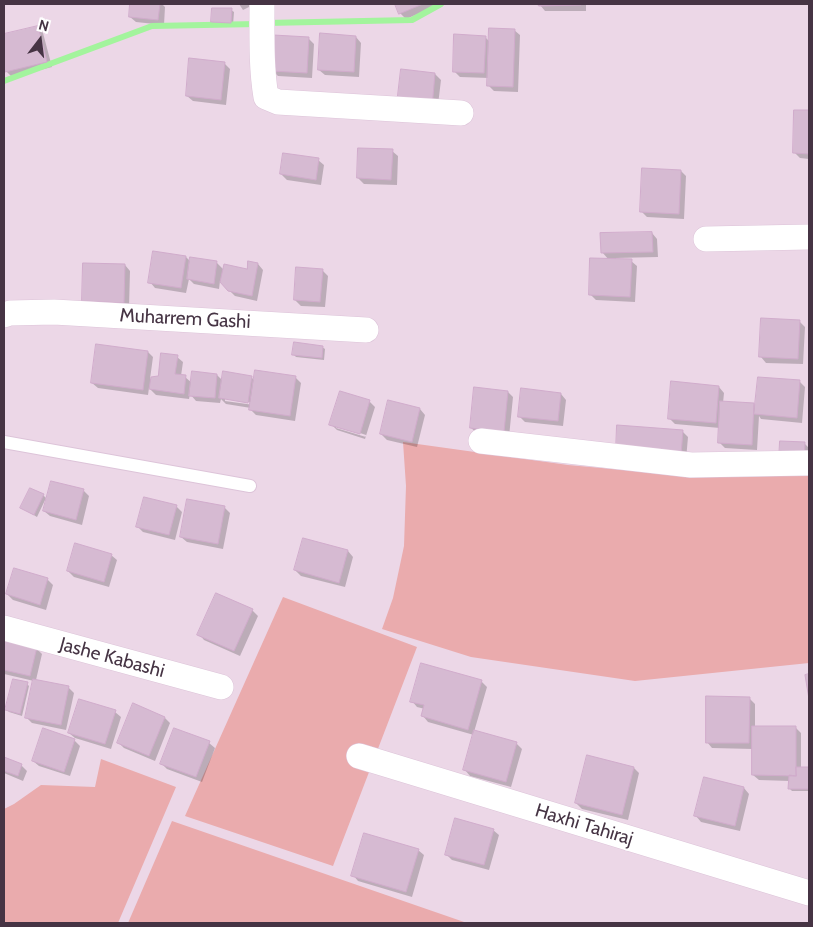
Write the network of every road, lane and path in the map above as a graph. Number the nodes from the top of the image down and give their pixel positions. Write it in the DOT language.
graph roads {
  1 [pos="262,4"];
  2 [pos="461,113"];
  3 [pos="809,236"];
  4 [pos="706,239"];
  5 [pos="4,314"];
  6 [pos="366,330"];
  7 [pos="481,441"];
  8 [pos="4,442"];
  9 [pos="809,463"];
  10 [pos="250,486"];
  11 [pos="4,628"];
  12 [pos="221,688"];
  13 [pos="360,756"];
  14 [pos="809,893"];
  1 -- 2 [label="street"];
  3 -- 4 [label="street"];
  5 -- 6 [label="street, Muharrem Gashi"];
  7 -- 9 [label="street"];
  8 -- 10 [label="lane"];
  11 -- 12 [label="street, Jashe Kabashi"];
  13 -- 14 [label="street, Haxhi Tahiraj"];
}
